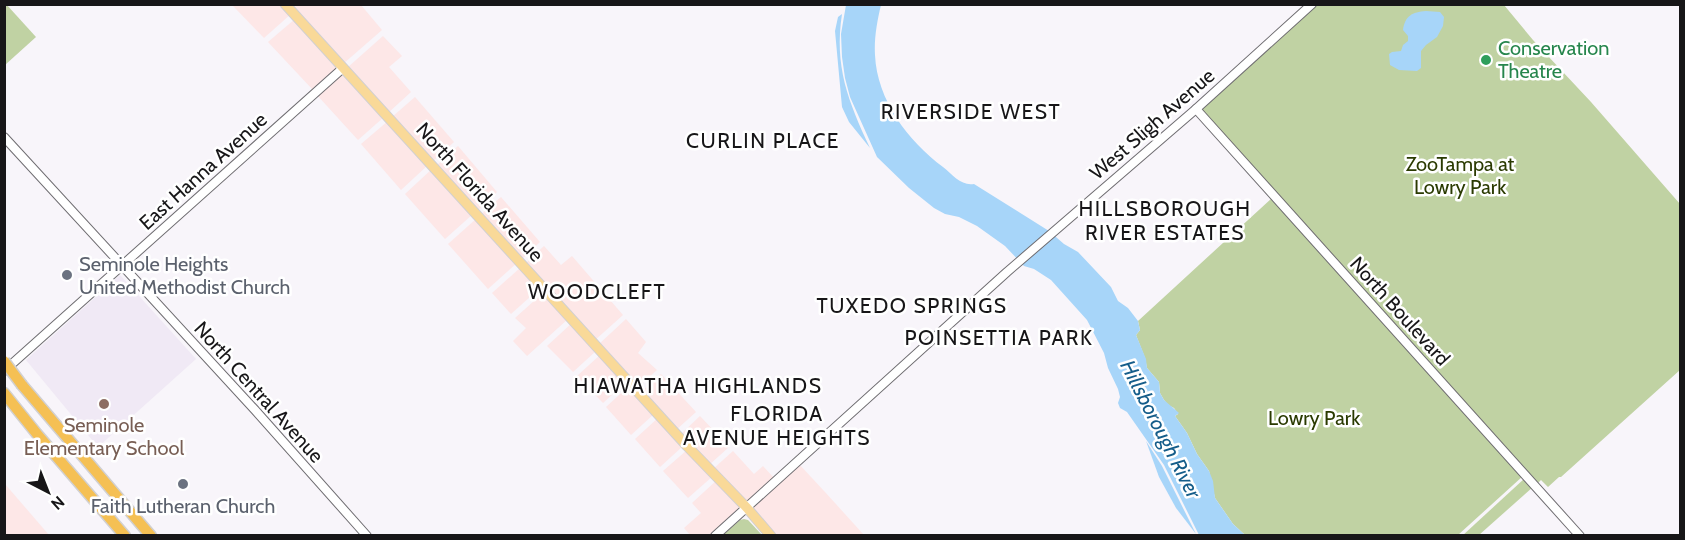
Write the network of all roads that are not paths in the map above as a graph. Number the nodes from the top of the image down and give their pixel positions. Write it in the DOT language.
graph roads {
  1 [pos="285,4"];
  2 [pos="1312,4"];
  3 [pos="343,68"];
  4 [pos="1196,109"];
  5 [pos="4,137"];
  6 [pos="122,266"];
  7 [pos="4,361"];
  8 [pos="4,371"];
  9 [pos="6,396"];
  10 [pos="747,508"];
  11 [pos="125,536"];
  12 [pos="151,536"];
  13 [pos="367,536"];
  14 [pos="715,536"];
  15 [pos="771,536"];
  16 [pos="1580,536"];
  1 -- 3 [label="main road, North Florida Avenue"];
  2 -- 4 [label="street, West Sligh Avenue"];
  3 -- 6 [label="street, East Hanna Avenue"];
  3 -- 10 [label="main road, North Florida Avenue"];
  4 -- 10 [label="street, West Sligh Avenue"];
  4 -- 16 [label="street, North Boulevard"];
  5 -- 6 [label="street, North Central Avenue"];
  6 -- 8 [label="street, East Hanna Avenue"];
  6 -- 13 [label="street, North Central Avenue"];
  7 -- 12 [label="highway, bridge"];
  9 -- 11 [label="highway"];
  10 -- 14 [label="street, West Sligh Avenue"];
  10 -- 15 [label="main road, North Florida Avenue"];
}
